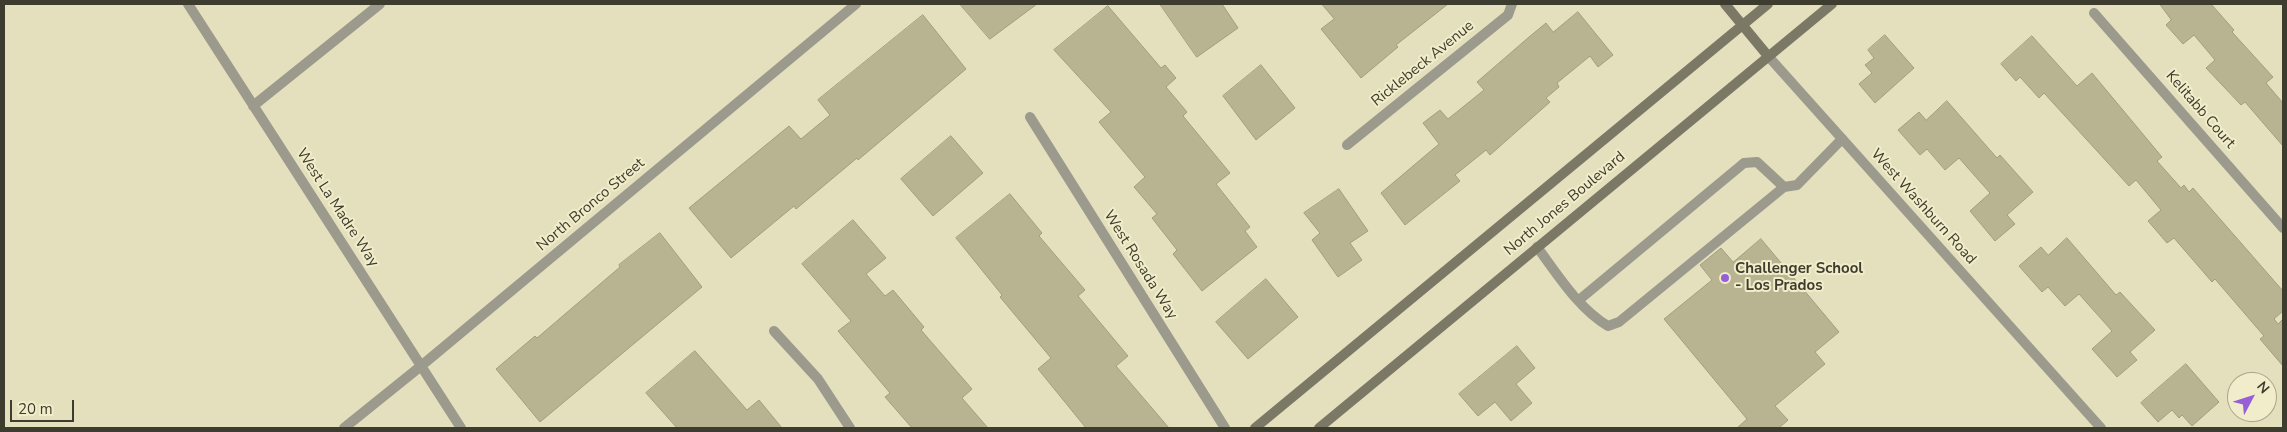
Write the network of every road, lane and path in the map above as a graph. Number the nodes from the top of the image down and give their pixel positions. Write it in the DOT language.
graph roads {
  1 [pos="188,4"];
  2 [pos="380,4"];
  3 [pos="856,4"];
  4 [pos="1512,4"];
  5 [pos="1725,4"];
  6 [pos="1768,4"];
  7 [pos="1832,4"];
  8 [pos="2094,13"];
  9 [pos="1741,26"];
  10 [pos="1768,56"];
  11 [pos="253,106"];
  12 [pos="1030,118"];
  13 [pos="1842,139"];
  14 [pos="1347,144"];
  15 [pos="1784,187"];
  16 [pos="2283,228"];
  17 [pos="1537,247"];
  18 [pos="1579,300"];
  19 [pos="774,331"];
  20 [pos="421,366"];
  21 [pos="344,428"];
  22 [pos="461,428"];
  23 [pos="850,428"];
  24 [pos="1225,428"];
  25 [pos="1255,428"];
  26 [pos="1318,428"];
  27 [pos="2101,428"];
  1 -- 11 [label="street, West La Madre Way"];
  2 -- 11 [label="street"];
  3 -- 20 [label="street, North Bronco Street"];
  4 -- 14 [label="street, Ricklebeck Avenue"];
  5 -- 9 [label="main road, West Washburn Road"];
  6 -- 9 [label="main road, North Jones Boulevard"];
  7 -- 10 [label="main road, North Jones Boulevard"];
  8 -- 16 [label="street, Kelitabb Court"];
  9 -- 10 [label="main road, West Washburn Road"];
  9 -- 25 [label="main road, North Jones Boulevard"];
  10 -- 13 [label="street, West Washburn Road"];
  10 -- 17 [label="main road, North Jones Boulevard"];
  11 -- 20 [label="street, West La Madre Way"];
  12 -- 24 [label="street, West Rosada Way"];
  13 -- 15 [label="street"];
  13 -- 27 [label="street, West Washburn Road"];
  15 -- 18 [label="street"];
  15 -- 18 [label="street"];
  17 -- 18 [label="street"];
  17 -- 26 [label="main road, North Jones Boulevard"];
  19 -- 23 [label="street"];
  20 -- 21 [label="street, North Bronco Street"];
  20 -- 22 [label="street, West La Madre Way"];
}
